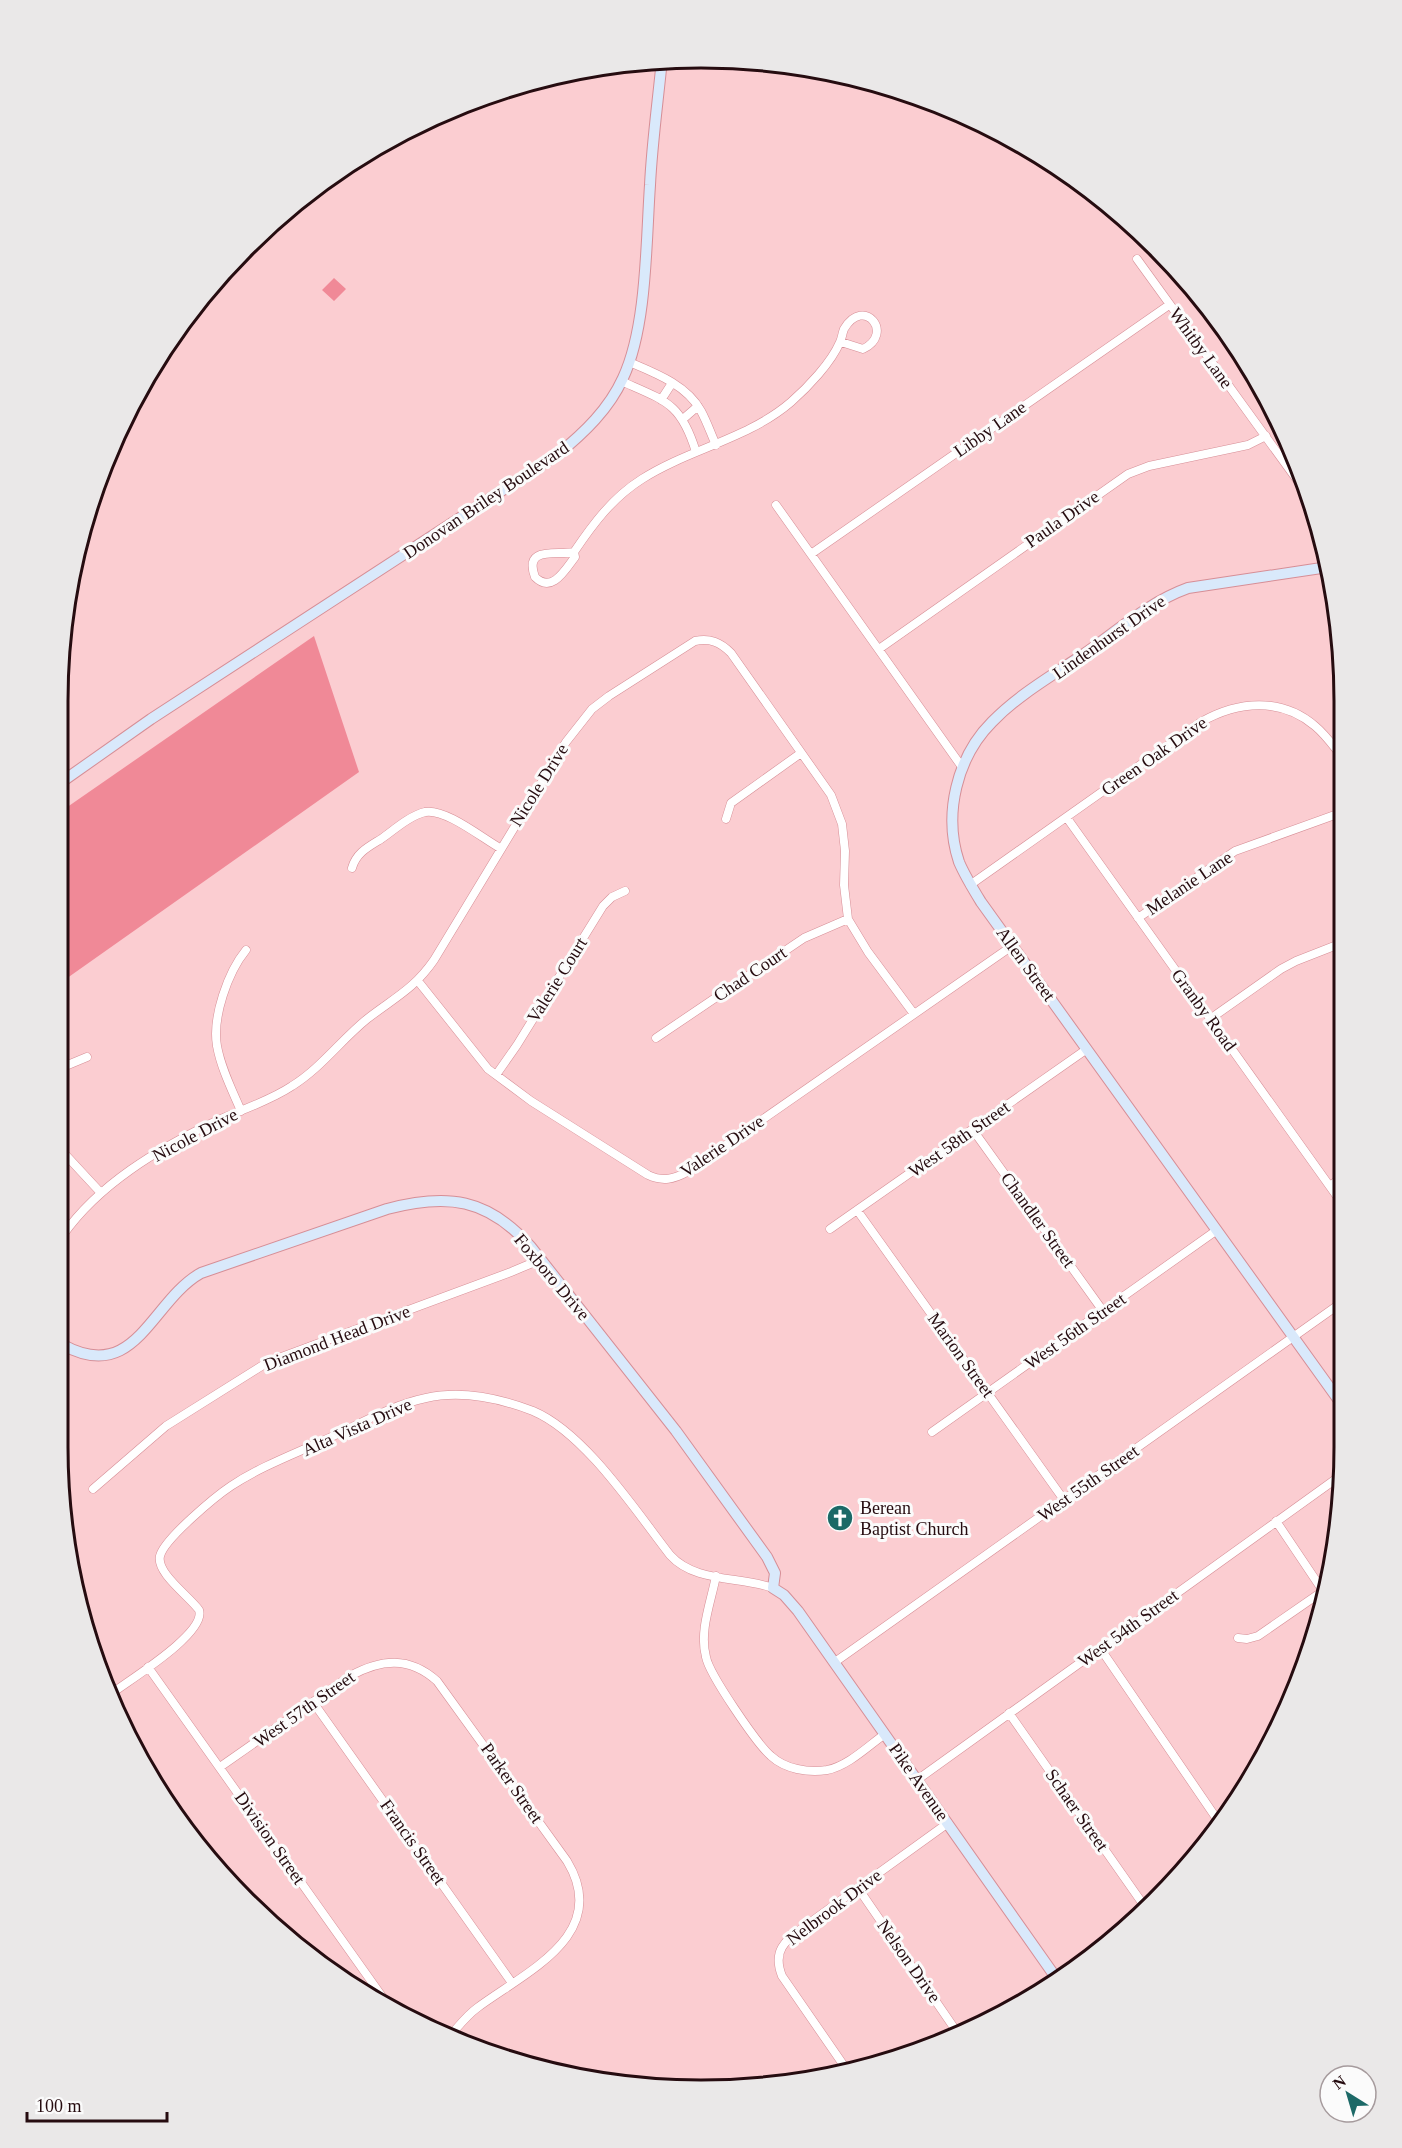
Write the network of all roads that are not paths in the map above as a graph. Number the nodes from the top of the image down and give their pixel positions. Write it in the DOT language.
graph roads {
  1 [pos="661,69"];
  2 [pos="1137,259"];
  3 [pos="1169,304"];
  4 [pos="841,342"];
  5 [pos="629,362"];
  6 [pos="621,381"];
  7 [pos="672,383"];
  8 [pos="661,400"];
  9 [pos="698,406"];
  10 [pos="683,419"];
  11 [pos="1266,436"];
  12 [pos="716,445"];
  13 [pos="696,452"];
  14 [pos="1291,470"];
  15 [pos="776,505"];
  16 [pos="574,552"];
  17 [pos="811,554"];
  18 [pos="1320,568"];
  19 [pos="879,649"];
  20 [pos="1334,748"];
  21 [pos="801,753"];
  22 [pos="962,767"];
  23 [pos="68,778"];
  24 [pos="1334,815"];
  25 [pos="1067,818"];
  26 [pos="726,819"];
  27 [pos="500,848"];
  28 [pos="352,868"];
  29 [pos="970,885"];
  30 [pos="625,891"];
  31 [pos="1138,918"];
  32 [pos="848,919"];
  33 [pos="1012,945"];
  34 [pos="1334,946"];
  35 [pos="246,950"];
  36 [pos="418,981"];
  37 [pos="914,1014"];
  38 [pos="1210,1019"];
  39 [pos="656,1038"];
  40 [pos="1087,1049"];
  41 [pos="87,1057"];
  42 [pos="68,1065"];
  43 [pos="496,1075"];
  44 [pos="241,1111"];
  45 [pos="974,1130"];
  46 [pos="68,1157"];
  47 [pos="1334,1183"];
  48 [pos="1330,1186"];
  49 [pos="1334,1192"];
  50 [pos="101,1193"];
  51 [pos="857,1210"];
  52 [pos="68,1229"];
  53 [pos="830,1229"];
  54 [pos="1217,1230"];
  55 [pos="538,1257"];
  56 [pos="1334,1308"];
  57 [pos="1103,1311"];
  58 [pos="1293,1337"];
  59 [pos="68,1347"];
  60 [pos="988,1392"];
  61 [pos="1334,1394"];
  62 [pos="932,1432"];
  63 [pos="1333,1481"];
  64 [pos="93,1489"];
  65 [pos="1064,1500"];
  66 [pos="1276,1521"];
  67 [pos="716,1576"];
  68 [pos="1319,1585"];
  69 [pos="773,1588"];
  70 [pos="1316,1596"];
  71 [pos="1238,1638"];
  72 [pos="1100,1648"];
  73 [pos="393,1662"];
  74 [pos="835,1662"];
  75 [pos="148,1667"];
  76 [pos="116,1690"];
  77 [pos="313,1702"];
  78 [pos="1009,1713"];
  79 [pos="885,1734"];
  80 [pos="220,1767"];
  81 [pos="917,1780"];
  82 [pos="1215,1817"];
  83 [pos="948,1823"];
  84 [pos="858,1888"];
  85 [pos="1141,1902"];
  86 [pos="1053,1974"];
  87 [pos="512,1983"];
  88 [pos="380,1994"];
  89 [pos="954,2027"];
  90 [pos="455,2030"];
  91 [pos="843,2064"];
  1 -- 5 [label="street, Donovan Briley Boulevard"];
  2 -- 3 [label="street, Whitby Lane"];
  3 -- 11 [label="street, Whitby Lane"];
  3 -- 17 [label="street, Libby Lane"];
  4 -- 4 [label="street"];
  4 -- 12 [label="street"];
  5 -- 6 [label="street, Donovan Briley Boulevard"];
  5 -- 7 [label="street"];
  6 -- 8 [label="street"];
  6 -- 23 [label="street, Donovan Briley Boulevard"];
  7 -- 8 [label="street"];
  7 -- 9 [label="street"];
  8 -- 10 [label="street"];
  9 -- 10 [label="street"];
  9 -- 12 [label="street"];
  10 -- 13 [label="street"];
  11 -- 14 [label="street, Whitby Lane"];
  11 -- 19 [label="street, Paula Drive"];
  12 -- 13 [label="street"];
  13 -- 16 [label="street"];
  15 -- 17 [label="street"];
  16 -- 16 [label="street"];
  17 -- 19 [label="street"];
  18 -- 22 [label="street, Lindenhurst Drive"];
  19 -- 22 [label="street"];
  20 -- 25 [label="street, Green Oak Drive"];
  21 -- 26 [label="street"];
  21 -- 27 [label="street, Nicole Drive"];
  21 -- 32 [label="street, Nicole Drive"];
  22 -- 29 [label="street, Allen Street"];
  24 -- 31 [label="street, Melanie Lane"];
  25 -- 29 [label="street, Green Oak Drive"];
  25 -- 31 [label="street, Granby Road"];
  27 -- 28 [label="street"];
  27 -- 36 [label="street, Nicole Drive"];
  29 -- 33 [label="street, Allen Street"];
  30 -- 43 [label="street, Valerie Court"];
  31 -- 38 [label="street, Granby Road"];
  32 -- 37 [label="street, Nicole Drive"];
  32 -- 39 [label="street, Chad Court"];
  33 -- 37 [label="street, Valerie Drive"];
  33 -- 40 [label="street, Allen Street"];
  34 -- 38 [label="street"];
  35 -- 44 [label="street"];
  36 -- 43 [label="street, Valerie Drive"];
  36 -- 44 [label="street, Nicole Drive"];
  37 -- 43 [label="street, Valerie Drive"];
  38 -- 48 [label="street, Granby Road"];
  40 -- 45 [label="street, West 58th Street"];
  40 -- 54 [label="street, Allen Street"];
  41 -- 42 [label="street"];
  44 -- 50 [label="street, Nicole Drive"];
  45 -- 51 [label="street, West 58th Street"];
  45 -- 57 [label="street, Chandler Street"];
  46 -- 50 [label="street"];
  47 -- 48 [label="street"];
  48 -- 49 [label="street, Granby Road"];
  50 -- 52 [label="street, Nicole Drive"];
  51 -- 53 [label="street, West 58th Street"];
  51 -- 60 [label="street, Marion Street"];
  54 -- 57 [label="street, West 56th Street"];
  54 -- 58 [label="street, Allen Street"];
  55 -- 59 [label="street, Foxboro Drive"];
  55 -- 64 [label="street, Diamond Head Drive"];
  55 -- 69 [label="street, Foxboro Drive"];
  56 -- 58 [label="street, West 55th Street"];
  57 -- 60 [label="street, West 56th Street"];
  58 -- 61 [label="street, Allen Street"];
  58 -- 65 [label="street, West 55th Street"];
  60 -- 62 [label="street, West 56th Street"];
  60 -- 65 [label="street, Marion Street"];
  63 -- 66 [label="street, West 54th Street"];
  65 -- 74 [label="street, West 55th Street"];
  66 -- 68 [label="street"];
  66 -- 72 [label="street, West 54th Street"];
  67 -- 69 [label="street, Alta Vista Drive"];
  67 -- 75 [label="street, Alta Vista Drive"];
  67 -- 79 [label="street"];
  69 -- 74 [label="street, Pike Avenue"];
  70 -- 71 [label="street"];
  72 -- 78 [label="street, West 54th Street"];
  72 -- 82 [label="street"];
  73 -- 77 [label="street, West 57th Street"];
  73 -- 87 [label="street, Parker Street"];
  74 -- 79 [label="street, Pike Avenue"];
  75 -- 76 [label="street"];
  75 -- 80 [label="street, Division Street"];
  77 -- 80 [label="street, West 57th Street"];
  77 -- 87 [label="street, Francis Street"];
  78 -- 81 [label="street, West 54th Street"];
  78 -- 85 [label="street, Schaer Street"];
  79 -- 81 [label="street, Pike Avenue"];
  80 -- 88 [label="street, Division Street"];
  81 -- 83 [label="street, Pike Avenue"];
  83 -- 84 [label="street, Nelbrook Drive"];
  83 -- 86 [label="street, Pike Avenue"];
  84 -- 89 [label="street, Nelson Drive"];
  84 -- 91 [label="street, Nelbrook Drive"];
  87 -- 90 [label="street"];
}
